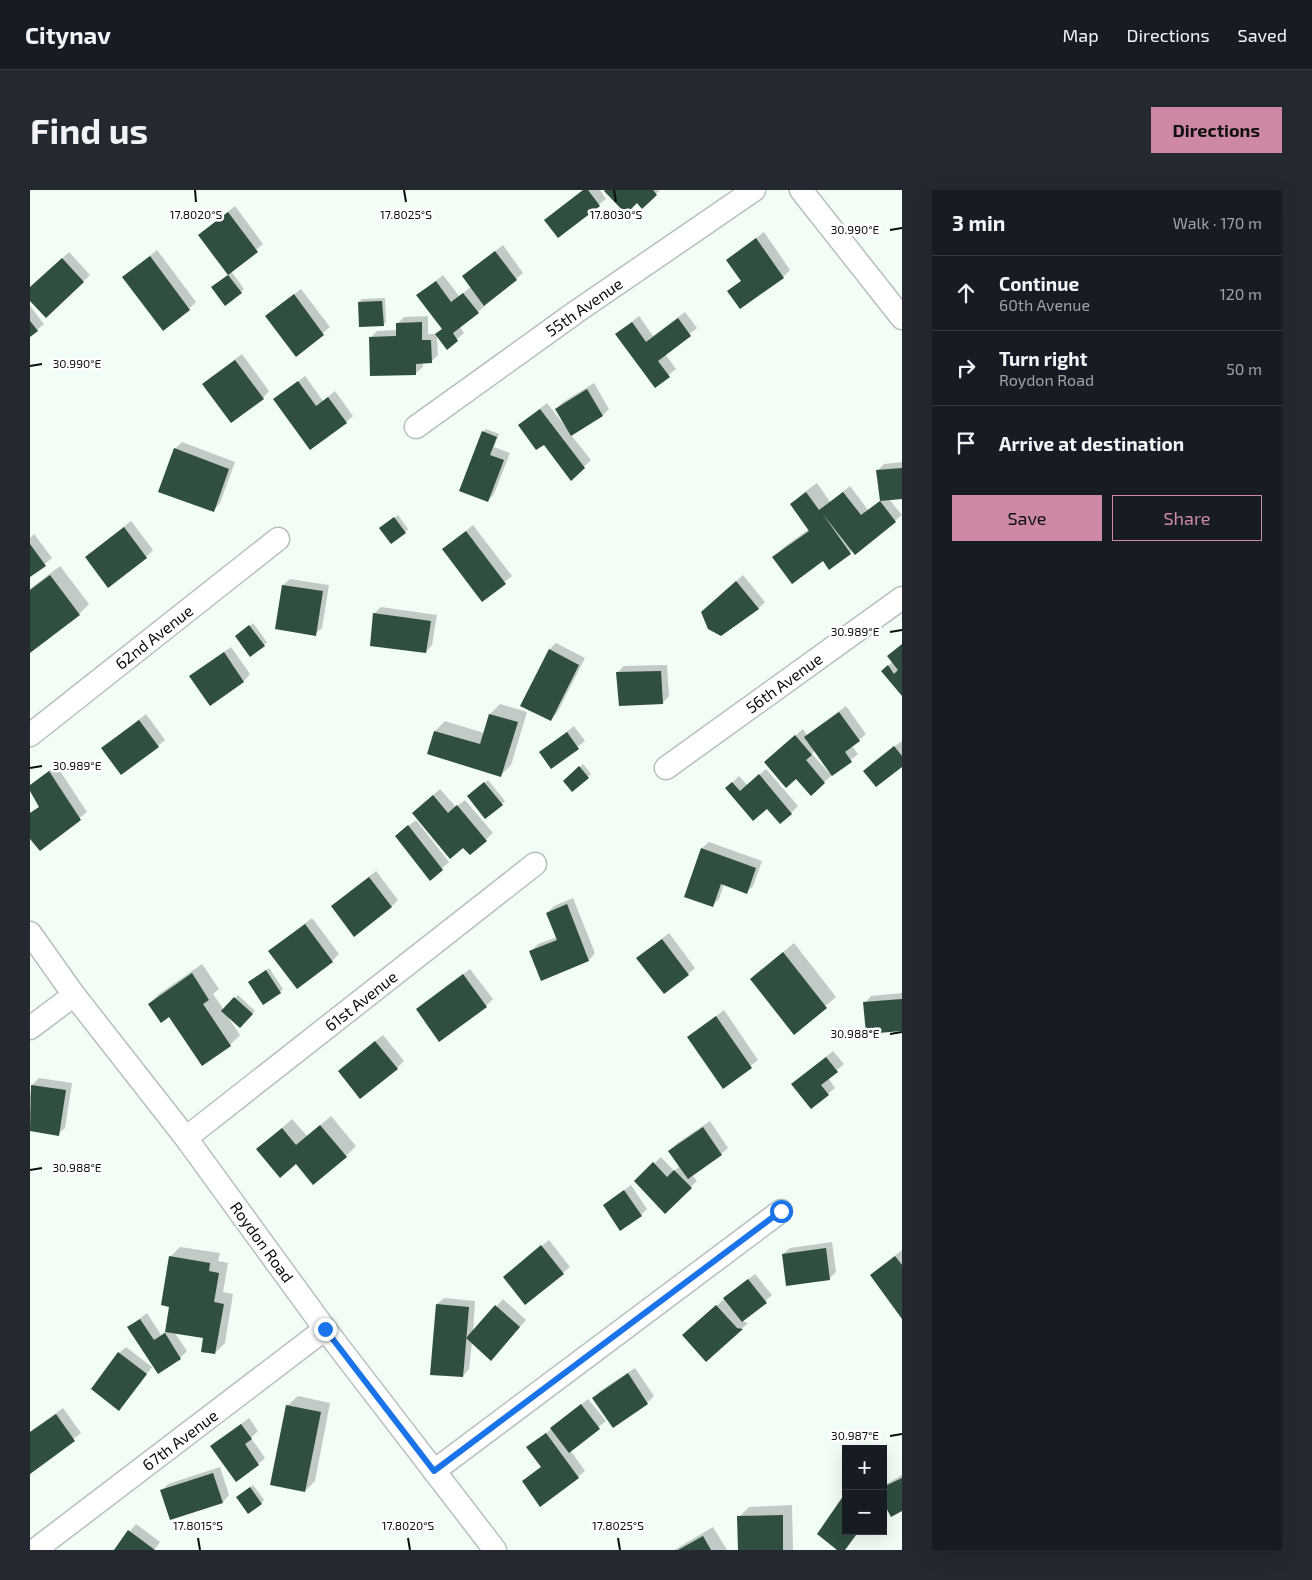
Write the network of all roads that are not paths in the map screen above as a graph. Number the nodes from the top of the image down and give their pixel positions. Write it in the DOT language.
graph roads {
  1 [pos="754,190"];
  2 [pos="801,190"];
  3 [pos="902,318"];
  4 [pos="416,427"];
  5 [pos="278,539"];
  6 [pos="902,598"];
  7 [pos="30,735"];
  8 [pos="666,768"];
  9 [pos="535,864"];
  10 [pos="30,933"];
  11 [pos="74,995"];
  12 [pos="30,1028"];
  13 [pos="186,1138"];
  14 [pos="781,1211"];
  15 [pos="325,1329"];
  16 [pos="434,1471"];
  17 [pos="35,1550"];
  18 [pos="495,1550"];
  1 -- 4 [label="street, 55th Avenue"];
  2 -- 3 [label="street"];
  5 -- 7 [label="street, 62nd Avenue"];
  6 -- 8 [label="street, 56th Avenue"];
  9 -- 13 [label="street, 61st Avenue"];
  10 -- 11 [label="street, Roydon Road"];
  11 -- 12 [label="street"];
  11 -- 13 [label="street, Roydon Road"];
  13 -- 15 [label="street, Roydon Road"];
  14 -- 16 [label="street"];
  15 -- 16 [label="street, Roydon Road"];
  15 -- 17 [label="street, 67th Avenue"];
  16 -- 18 [label="street, Roydon Road"];
}
